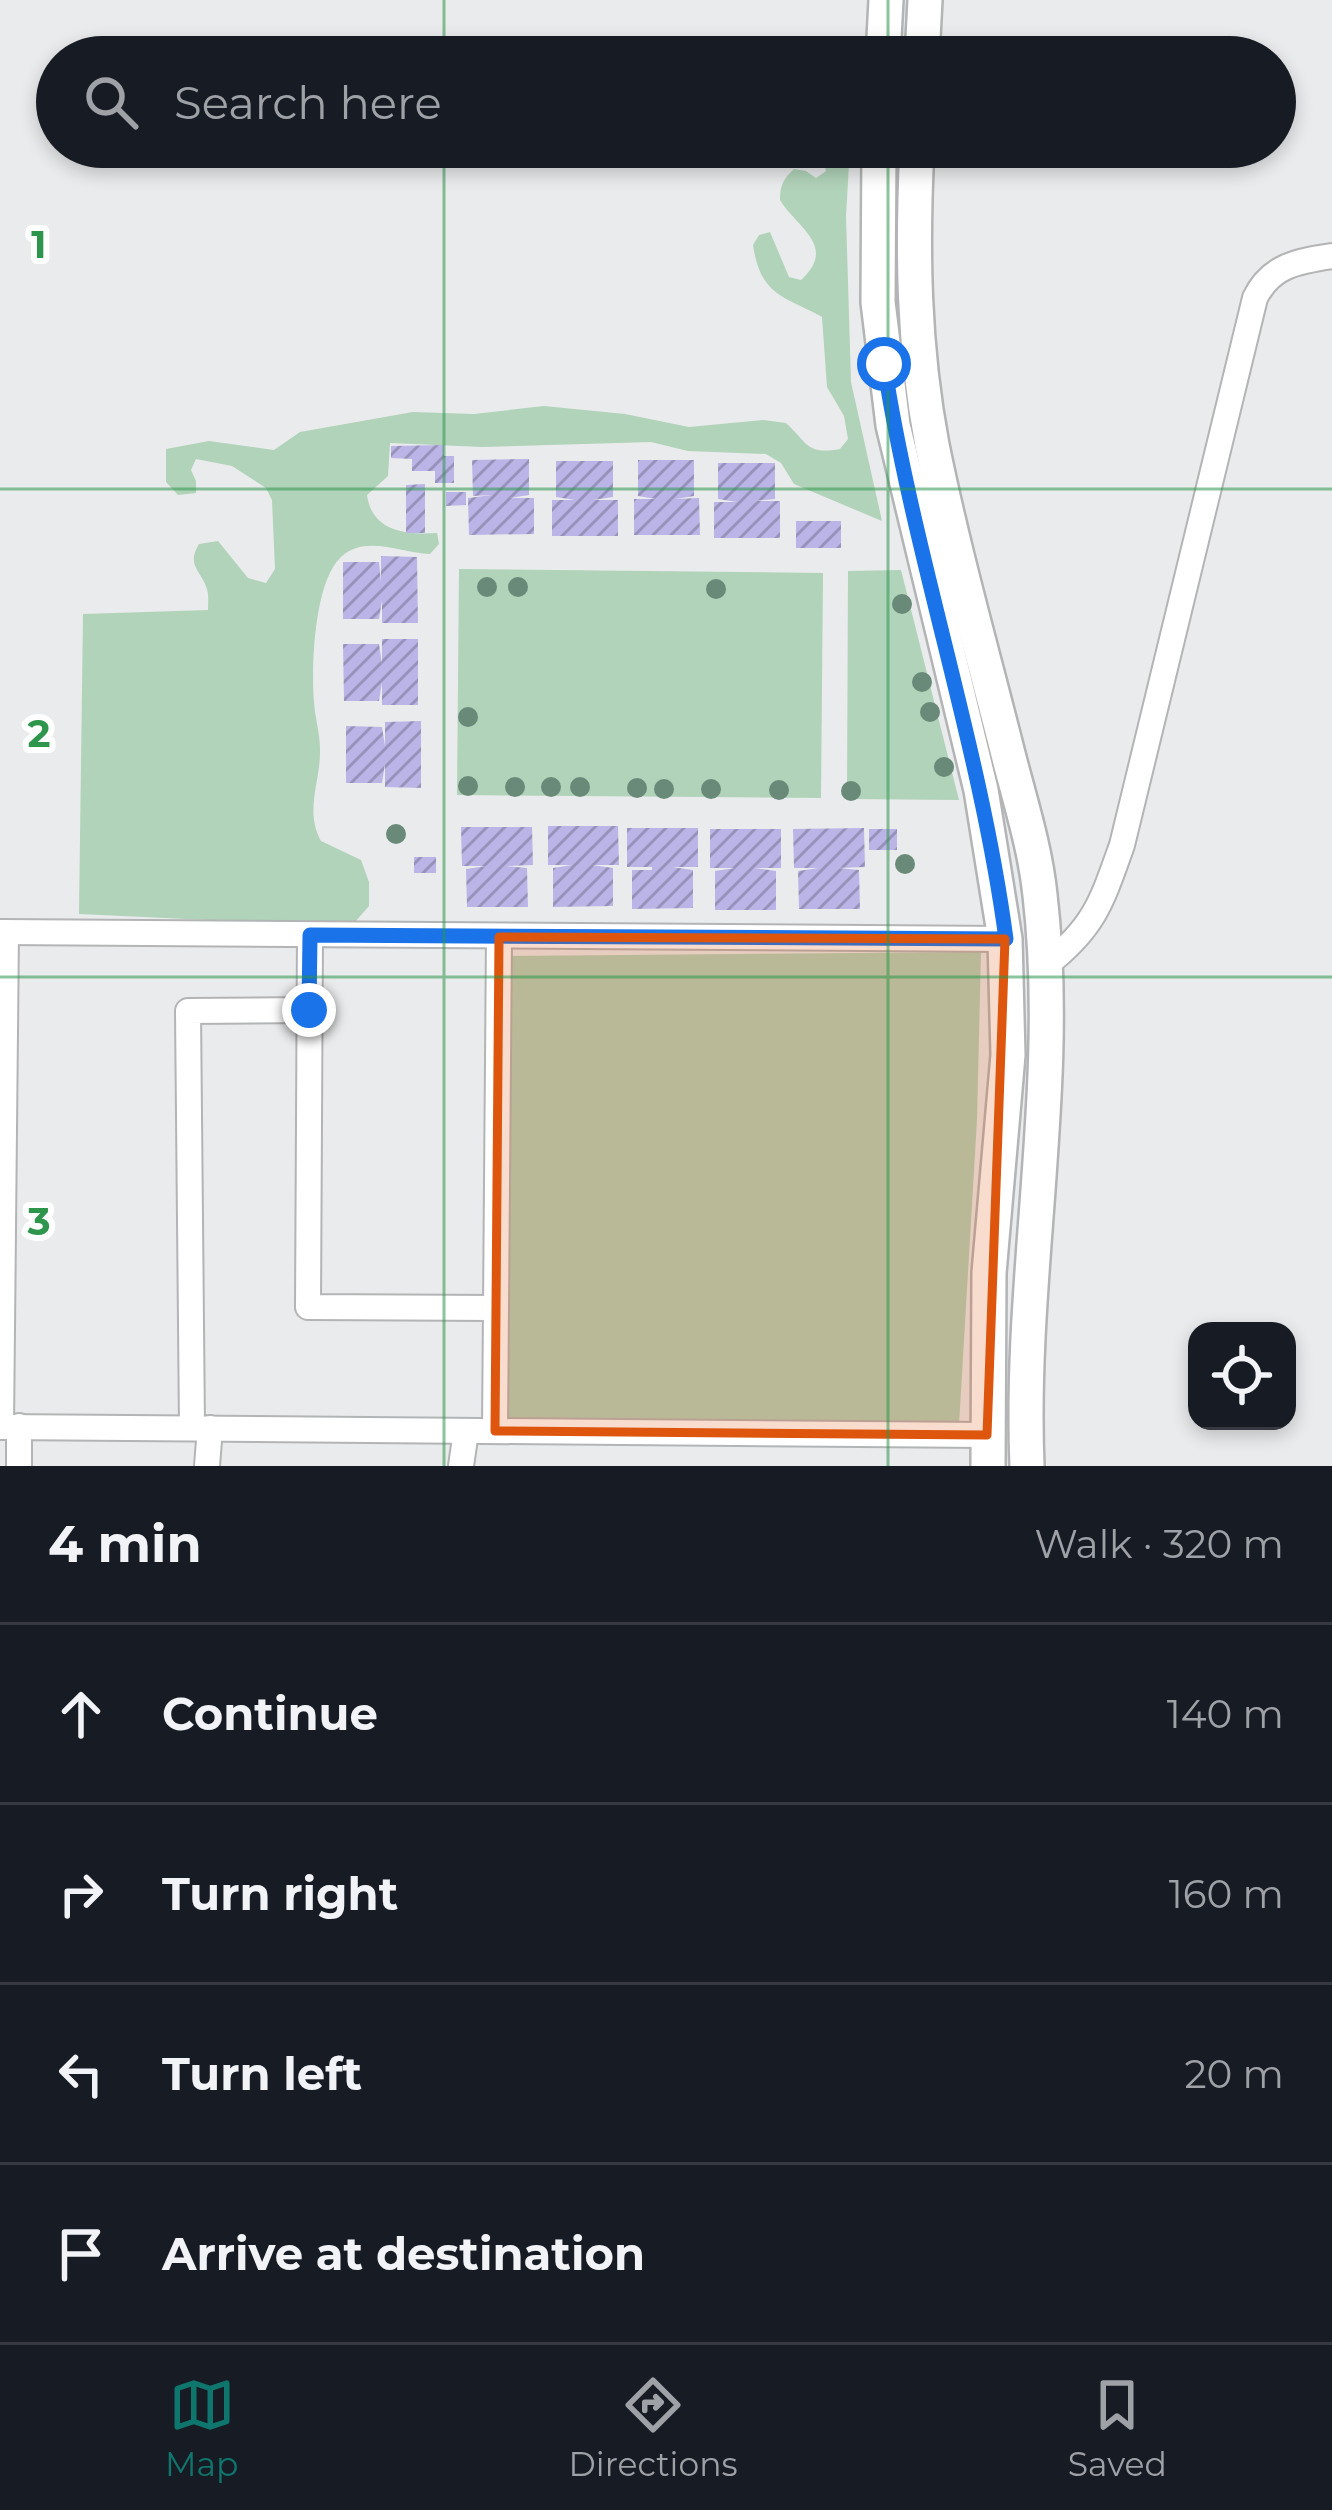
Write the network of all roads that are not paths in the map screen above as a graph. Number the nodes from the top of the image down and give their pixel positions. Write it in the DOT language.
graph roads {
  1 [pos="886,0"];
  2 [pos="925,0"];
  3 [pos="884,36"];
  4 [pos="923,36"];
  5 [pos="879,168"];
  6 [pos="917,168"];
  7 [pos="1332,256"];
  8 [pos="3,932"];
  9 [pos="310,935"];
  10 [pos="499,937"];
  11 [pos="1006,939"];
  12 [pos="1045,952"];
  13 [pos="309,1010"];
  14 [pos="496,1308"];
  15 [pos="7,1427"];
  16 [pos="201,1428"];
  17 [pos="466,1431"];
  18 [pos="495,1431"];
  19 [pos="1026,1450"];
  20 [pos="987,1451"];
  21 [pos="19,1466"];
  22 [pos="207,1466"];
  23 [pos="461,1466"];
  1 -- 3 [label="street"];
  2 -- 4 [label="street"];
  5 -- 11 [label="street"];
  6 -- 12 [label="street"];
  7 -- 12 [label="street"];
  8 -- 9 [label="street"];
  8 -- 15 [label="street"];
  9 -- 10 [label="street"];
  9 -- 13 [label="street"];
  10 -- 11 [label="street"];
  10 -- 14 [label="street"];
  11 -- 12 [label="street"];
  11 -- 20 [label="street"];
  12 -- 19 [label="street"];
  13 -- 14 [label="street"];
  13 -- 16 [label="street"];
  14 -- 18 [label="street"];
  15 -- 16 [label="street"];
  15 -- 21 [label="street"];
  16 -- 17 [label="street"];
  16 -- 22 [label="street"];
  17 -- 18 [label="street"];
  17 -- 23 [label="street"];
  18 -- 20 [label="street"];
  19 -- 20 [label="street"];
}
